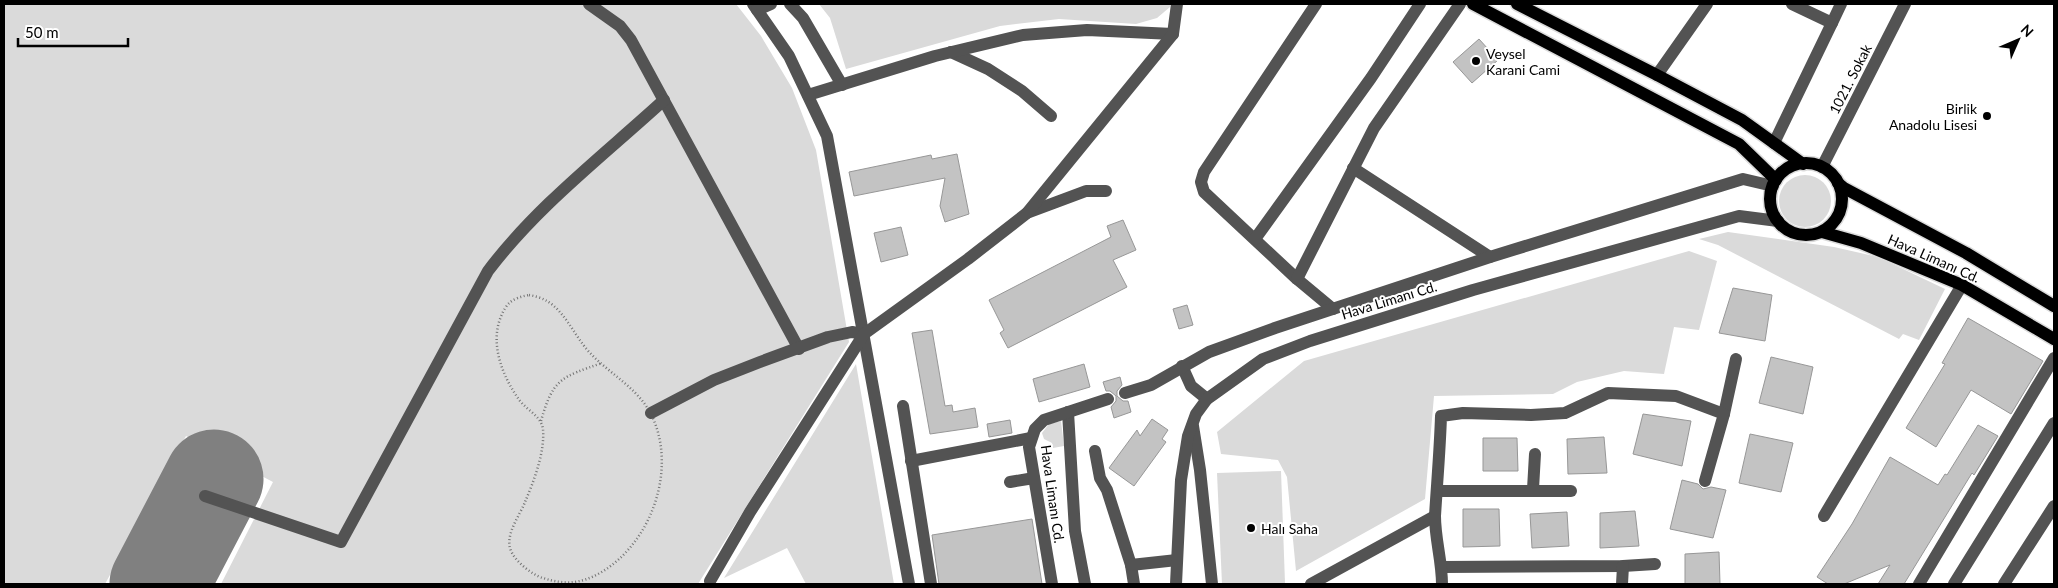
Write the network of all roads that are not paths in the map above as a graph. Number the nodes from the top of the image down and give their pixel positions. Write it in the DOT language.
graph roads {
  1 [pos="589,4"];
  2 [pos="771,4"];
  3 [pos="790,4"];
  4 [pos="1178,4"];
  5 [pos="1316,4"];
  6 [pos="1420,4"];
  7 [pos="1460,4"];
  8 [pos="1473,4"];
  9 [pos="1517,4"];
  10 [pos="1707,4"];
  11 [pos="1792,4"];
  12 [pos="1841,4"];
  13 [pos="1904,4"];
  14 [pos="755,7"];
  15 [pos="1832,23"];
  16 [pos="1173,34"];
  17 [pos="951,52"];
  18 [pos="1657,75"];
  19 [pos="842,85"];
  20 [pos="808,95"];
  21 [pos="664,100"];
  22 [pos="1051,116"];
  23 [pos="1774,144"];
  24 [pos="1803,164"];
  25 [pos="1822,167"];
  26 [pos="1353,168"];
  27 [pos="1774,183"];
  28 [pos="1838,183"];
  29 [pos="1106,191"];
  30 [pos="1026,213"];
  31 [pos="1778,221"];
  32 [pos="1822,232"];
  33 [pos="1255,238"];
  34 [pos="1490,257"];
  35 [pos="1297,279"];
  36 [pos="1962,285"];
  37 [pos="2054,305"];
  38 [pos="1333,309"];
  39 [pos="864,334"];
  40 [pos="2054,339"];
  41 [pos="799,349"];
  42 [pos="1736,358"];
  43 [pos="2054,358"];
  44 [pos="1182,366"];
  45 [pos="1125,393"];
  46 [pos="1207,398"];
  47 [pos="1108,399"];
  48 [pos="903,406"];
  49 [pos="1068,412"];
  50 [pos="651,414"];
  51 [pos="1724,414"];
  52 [pos="2054,423"];
  53 [pos="1193,424"];
  54 [pos="1031,438"];
  55 [pos="1095,451"];
  56 [pos="1535,454"];
  57 [pos="911,461"];
  58 [pos="1034,478"];
  59 [pos="1705,480"];
  60 [pos="1010,482"];
  61 [pos="1533,489"];
  62 [pos="1438,491"];
  63 [pos="1571,491"];
  64 [pos="205,496"];
  65 [pos="2054,506"];
  66 [pos="1436,516"];
  67 [pos="1824,516"];
  68 [pos="1177,560"];
  69 [pos="1655,564"];
  70 [pos="1131,565"];
  71 [pos="1623,566"];
  72 [pos="1442,567"];
  73 [pos="710,581"];
  74 [pos="909,584"];
  75 [pos="931,584"];
  76 [pos="1052,584"];
  77 [pos="1085,584"];
  78 [pos="1134,584"];
  79 [pos="1176,584"];
  80 [pos="1212,584"];
  81 [pos="1311,584"];
  82 [pos="1442,584"];
  83 [pos="1622,584"];
  84 [pos="1919,584"];
  85 [pos="1954,584"];
  86 [pos="2004,584"];
  1 -- 21 [label="street"];
  2 -- 14 [label="street"];
  3 -- 19 [label="street"];
  4 -- 16 [label="street"];
  5 -- 33 [label="street"];
  6 -- 33 [label="street"];
  7 -- 26 [label="street"];
  8 -- 27 [label="main road"];
  9 -- 18 [label="main road"];
  10 -- 18 [label="street"];
  11 -- 15 [label="street"];
  12 -- 15 [label="street"];
  13 -- 25 [label="street, 1021. Sokak"];
  14 -- 20 [label="street"];
  15 -- 23 [label="street"];
  16 -- 17 [label="street"];
  16 -- 30 [label="street"];
  17 -- 19 [label="street"];
  17 -- 22 [label="street"];
  18 -- 23 [label="main road"];
  19 -- 20 [label="street"];
  20 -- 39 [label="street"];
  21 -- 41 [label="street"];
  21 -- 64 [label="street"];
  23 -- 24 [label="main road"];
  24 -- 25 [label="main road"];
  24 -- 27 [label="main road"];
  25 -- 28 [label="main road"];
  26 -- 34 [label="street"];
  26 -- 35 [label="street"];
  27 -- 31 [label="main road"];
  27 -- 34 [label="street, Hava Limanı Cd."];
  28 -- 32 [label="main road"];
  28 -- 37 [label="main road, Hava Limanı Cd."];
  29 -- 30 [label="street"];
  30 -- 39 [label="street"];
  31 -- 32 [label="main road"];
  31 -- 46 [label="street, Hava Limanı Cd."];
  32 -- 36 [label="main road, Hava Limanı Cd."];
  33 -- 35 [label="street"];
  34 -- 38 [label="street, Hava Limanı Cd."];
  35 -- 38 [label="street"];
  36 -- 40 [label="main road, Hava Limanı Cd."];
  36 -- 67 [label="street"];
  38 -- 44 [label="street, Hava Limanı Cd."];
  39 -- 41 [label="street"];
  39 -- 73 [label="street"];
  39 -- 74 [label="street"];
  41 -- 50 [label="street"];
  42 -- 51 [label="street"];
  43 -- 84 [label="street"];
  44 -- 45 [label="street, Hava Limanı Cd."];
  44 -- 46 [label="street"];
  46 -- 53 [label="street, Hava Limanı Cd."];
  47 -- 49 [label="street, Hava Limanı Cd."];
  48 -- 57 [label="street"];
  49 -- 54 [label="street, Hava Limanı Cd."];
  49 -- 77 [label="street"];
  51 -- 59 [label="street"];
  51 -- 62 [label="street"];
  52 -- 85 [label="street"];
  53 -- 68 [label="street, Hava Limanı Cd."];
  53 -- 80 [label="street"];
  54 -- 57 [label="street"];
  54 -- 58 [label="street, Hava Limanı Cd."];
  55 -- 70 [label="street"];
  56 -- 61 [label="street"];
  57 -- 75 [label="street"];
  58 -- 60 [label="street"];
  58 -- 76 [label="street, Hava Limanı Cd."];
  61 -- 62 [label="street"];
  61 -- 63 [label="street"];
  62 -- 66 [label="street"];
  65 -- 86 [label="street"];
  66 -- 72 [label="street"];
  66 -- 81 [label="street"];
  68 -- 70 [label="street"];
  68 -- 79 [label="street, Hava Limanı Cd."];
  69 -- 71 [label="street"];
  70 -- 78 [label="street"];
  71 -- 72 [label="street"];
  71 -- 83 [label="street"];
  72 -- 82 [label="street"];
}
